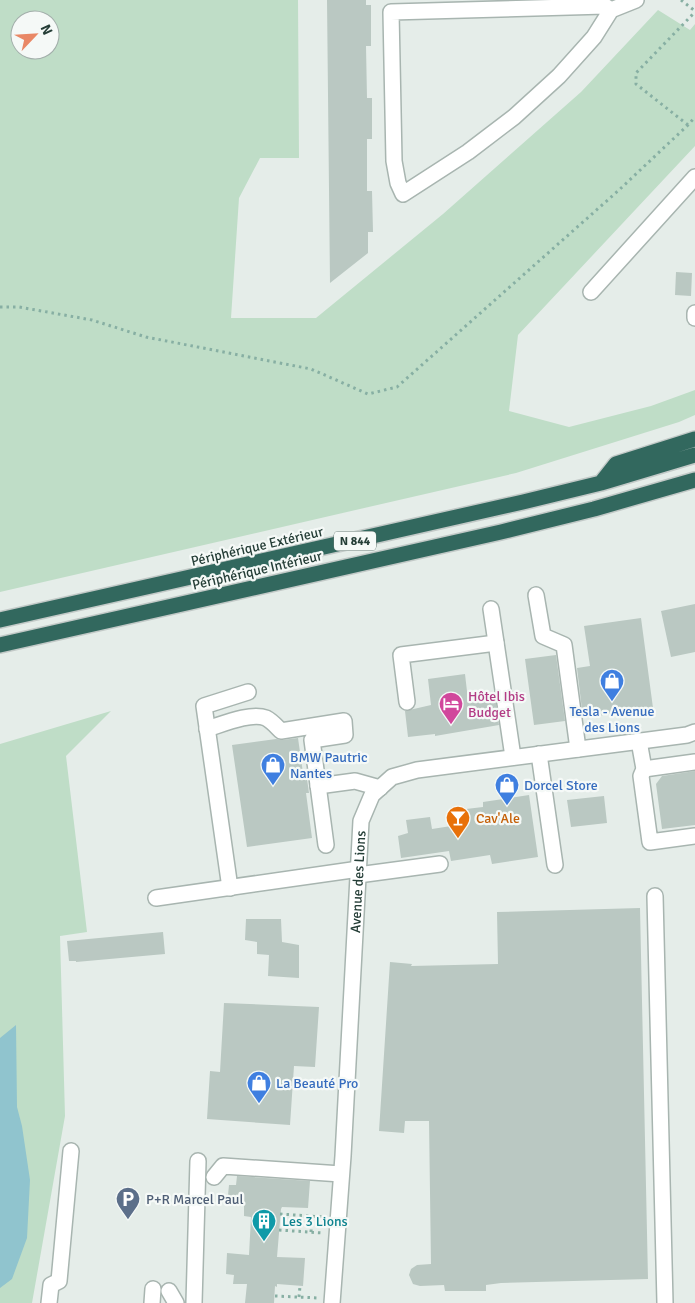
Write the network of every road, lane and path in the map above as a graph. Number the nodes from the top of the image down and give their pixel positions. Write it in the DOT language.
graph roads {
  1 [pos="636,0"];
  2 [pos="681,0"];
  3 [pos="391,6"];
  4 [pos="611,10"];
  5 [pos="695,11"];
  6 [pos="695,117"];
  7 [pos="688,125"];
  8 [pos="695,177"];
  9 [pos="590,292"];
  10 [pos="0,307"];
  11 [pos="695,313"];
  12 [pos="695,318"];
  13 [pos="695,439"];
  14 [pos="695,455"];
  15 [pos="601,483"];
  16 [pos="692,483"];
  17 [pos="536,595"];
  18 [pos="491,609"];
  19 [pos="0,620"];
  20 [pos="496,643"];
  21 [pos="0,644"];
  22 [pos="248,692"];
  23 [pos="407,702"];
  24 [pos="207,729"];
  25 [pos="695,732"];
  26 [pos="639,741"];
  27 [pos="578,749"];
  28 [pos="539,754"];
  29 [pos="513,757"];
  30 [pos="695,762"];
  31 [pos="644,769"];
  32 [pos="318,786"];
  33 [pos="380,788"];
  34 [pos="695,836"];
  35 [pos="326,845"];
  36 [pos="440,864"];
  37 [pos="555,864"];
  38 [pos="358,872"];
  39 [pos="230,888"];
  40 [pos="656,896"];
  41 [pos="156,898"];
  42 [pos="71,1151"];
  43 [pos="198,1161"];
  44 [pos="341,1174"];
  45 [pos="214,1177"];
  46 [pos="280,1214"];
  47 [pos="312,1216"];
  48 [pos="338,1218"];
  49 [pos="279,1230"];
  50 [pos="311,1232"];
  51 [pos="337,1234"];
  52 [pos="300,1286"];
  53 [pos="275,1296"];
  54 [pos="299,1297"];
  55 [pos="332,1301"];
  56 [pos="49,1303"];
  57 [pos="194,1303"];
  58 [pos="665,1303"];
  1 -- 4 [label="street"];
  2 -- 5 [label="path"];
  3 -- 4 [label="street"];
  3 -- 4 [label="street"];
  5 -- 7 [label="path"];
  6 -- 7 [label="path"];
  7 -- 10 [label="path"];
  8 -- 9 [label="street"];
  11 -- 12 [label="street"];
  13 -- 15 [label="highway"];
  14 -- 15 [label="highway, Périphérique Extérieur / N 844"];
  15 -- 19 [label="highway, Périphérique Extérieur / N 844"];
  16 -- 21 [label="highway, Périphérique Intérieur / N 844"];
  17 -- 27 [label="street"];
  18 -- 20 [label="street"];
  20 -- 23 [label="street"];
  20 -- 29 [label="street"];
  22 -- 24 [label="street"];
  24 -- 32 [label="street"];
  24 -- 39 [label="street"];
  25 -- 26 [label="street, Avenue des Lions"];
  26 -- 27 [label="street, Avenue des Lions"];
  26 -- 31 [label="street"];
  27 -- 28 [label="street, Avenue des Lions"];
  28 -- 29 [label="street, Avenue des Lions"];
  28 -- 37 [label="street"];
  29 -- 33 [label="street, Avenue des Lions"];
  30 -- 31 [label="street"];
  31 -- 34 [label="street"];
  32 -- 33 [label="street"];
  32 -- 35 [label="street"];
  33 -- 38 [label="street, Avenue des Lions"];
  36 -- 38 [label="street"];
  38 -- 39 [label="street"];
  38 -- 44 [label="street, Avenue des Lions"];
  39 -- 41 [label="street"];
  40 -- 58 [label="street"];
  42 -- 56 [label="street"];
  43 -- 57 [label="street"];
  44 -- 45 [label="street"];
  44 -- 48 [label="street, Avenue des Lions"];
  46 -- 47 [label="path"];
  47 -- 48 [label="path"];
  47 -- 50 [label="path"];
  48 -- 51 [label="street, Avenue des Lions"];
  49 -- 50 [label="path"];
  50 -- 51 [label="path"];
  51 -- 55 [label="street, Avenue des Lions"];
  52 -- 54 [label="path"];
  53 -- 54 [label="path"];
  54 -- 55 [label="path"];
}
